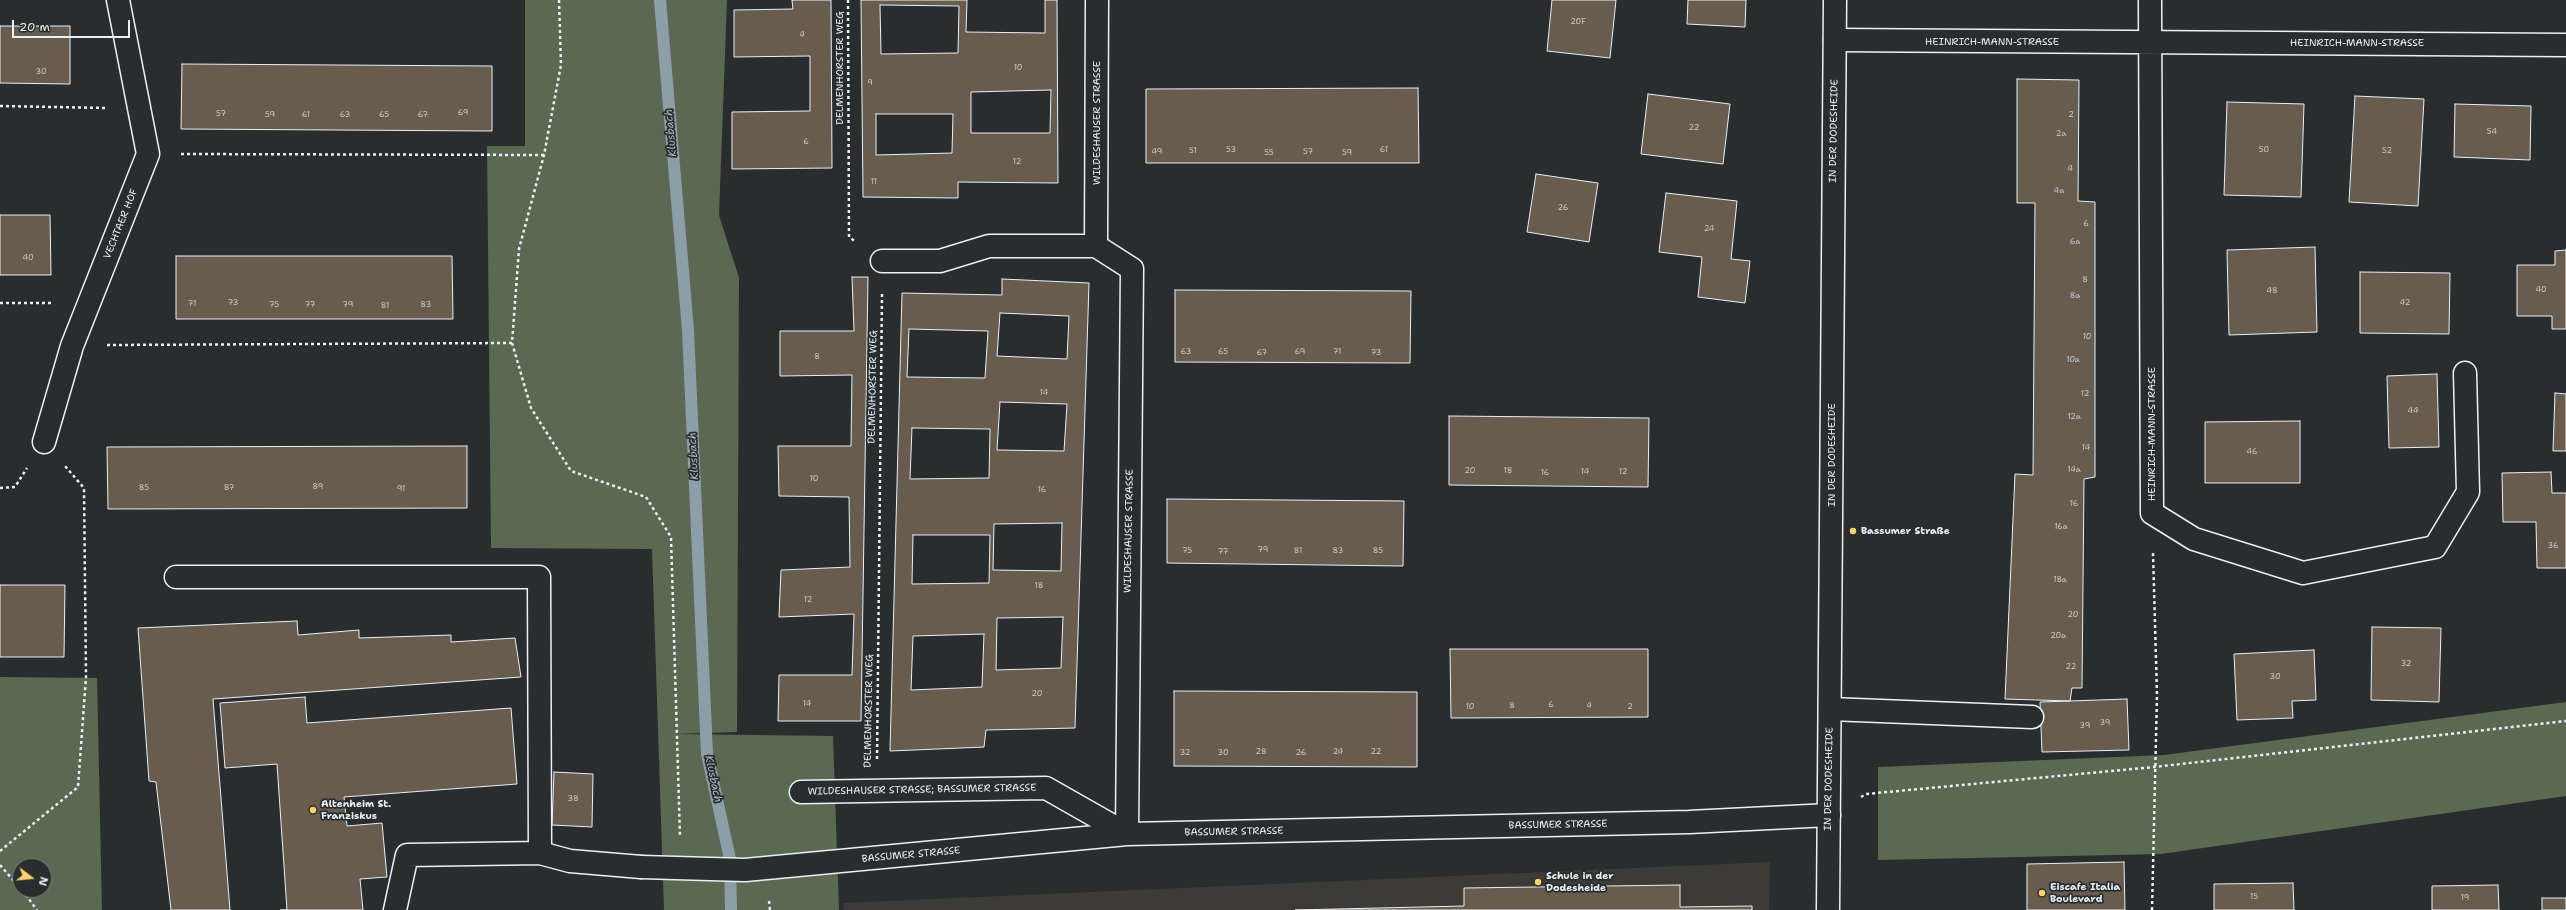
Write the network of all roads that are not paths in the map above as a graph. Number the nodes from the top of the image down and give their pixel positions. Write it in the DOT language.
graph roads {
  1 [pos="118,0"];
  2 [pos="1096,0"];
  3 [pos="1835,0"];
  4 [pos="2150,0"];
  5 [pos="1835,40"];
  6 [pos="2149,42"];
  7 [pos="2566,45"];
  8 [pos="1096,246"];
  9 [pos="882,261"];
  10 [pos="2465,373"];
  11 [pos="44,442"];
  12 [pos="176,577"];
  13 [pos="1830,709"];
  14 [pos="2032,717"];
  15 [pos="801,792"];
  16 [pos="1829,815"];
  17 [pos="1126,834"];
  18 [pos="540,853"];
  19 [pos="395,910"];
  20 [pos="1828,910"];
  1 -- 11 [label="street, VECHTAER HOF"];
  2 -- 8 [label="street, WILDESHAUSER STRASSE"];
  3 -- 5 [label="street, IN DER DODESHEIDE"];
  4 -- 6 [label="street"];
  5 -- 6 [label="street, HEINRICH-MANN-STRASSE"];
  5 -- 13 [label="street, IN DER DODESHEIDE"];
  6 -- 7 [label="street, HEINRICH-MANN-STRASSE"];
  6 -- 10 [label="street, HEINRICH-MANN-STRASSE"];
  8 -- 9 [label="street"];
  8 -- 17 [label="street, WILDESHAUSER STRASSE"];
  12 -- 18 [label="street"];
  13 -- 14 [label="street"];
  13 -- 16 [label="street, IN DER DODESHEIDE"];
  15 -- 17 [label="street, WILDESHAUSER STRASSE; BASSUMER STRASSE"];
  16 -- 17 [label="street, BASSUMER STRASSE"];
  16 -- 20 [label="street, IN DER DODESHEIDE"];
  17 -- 18 [label="street, BASSUMER STRASSE"];
  18 -- 19 [label="street, BASSUMER STRASSE"];
}
